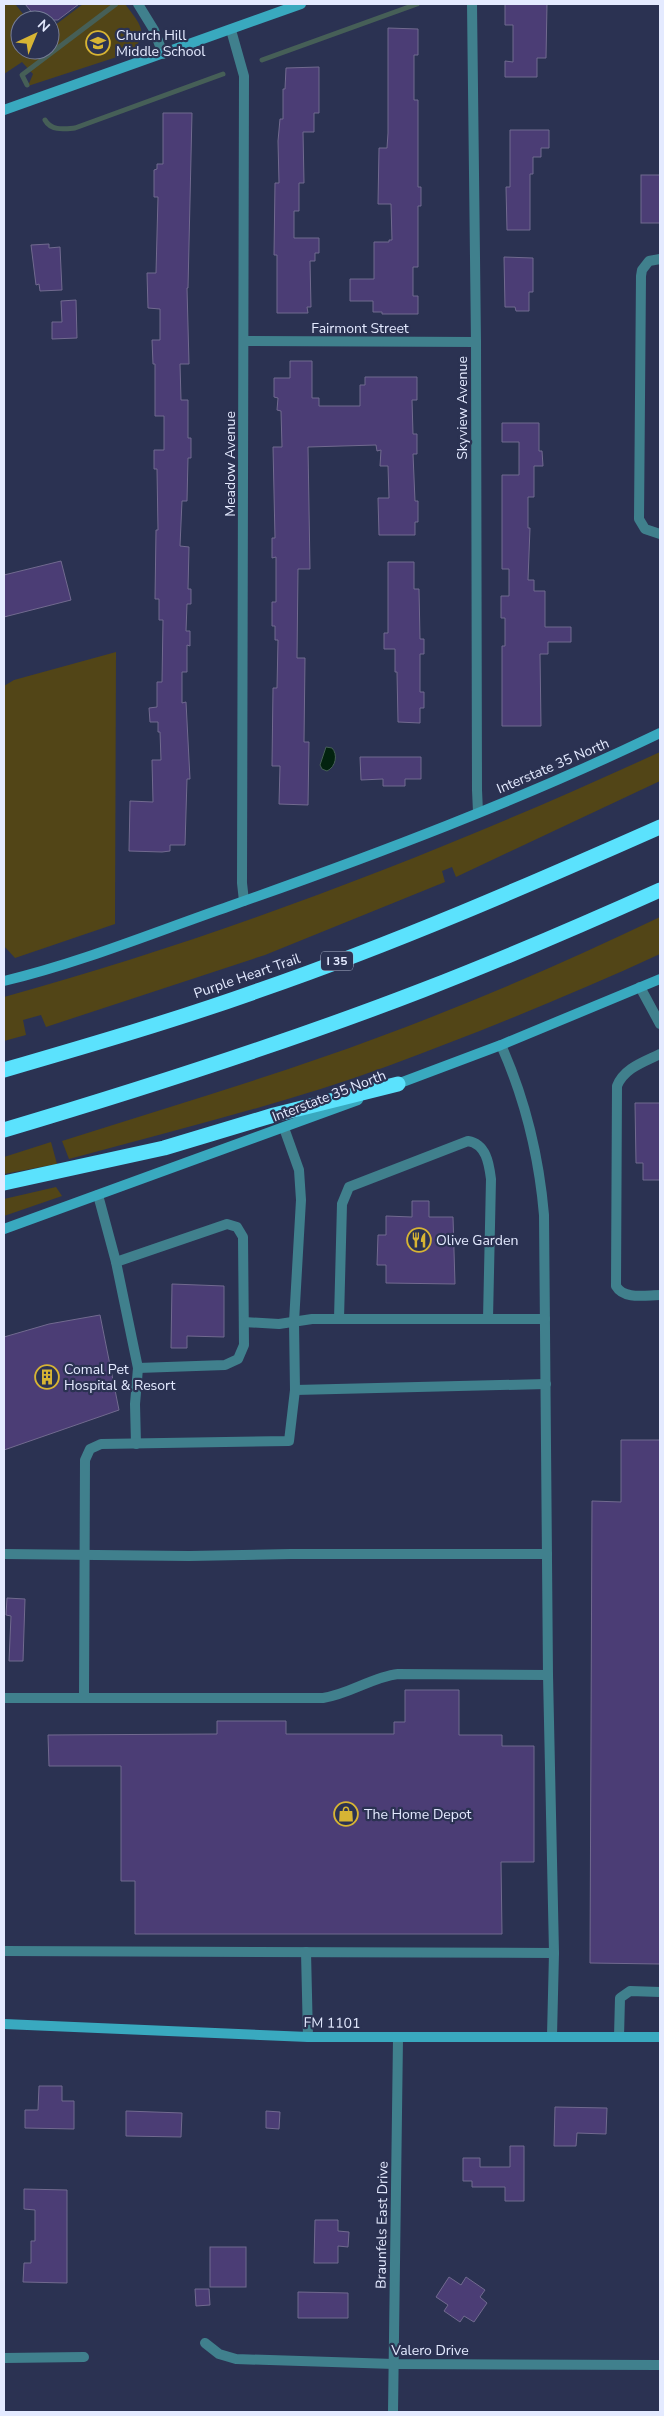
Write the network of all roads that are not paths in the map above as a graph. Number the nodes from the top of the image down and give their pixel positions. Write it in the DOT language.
graph roads {
  1 [pos="138,4"];
  2 [pos="300,4"];
  3 [pos="472,4"];
  4 [pos="231,30"];
  5 [pos="163,54"];
  6 [pos="4,110"];
  7 [pos="660,259"];
  8 [pos="245,341"];
  9 [pos="476,342"];
  10 [pos="660,534"];
  11 [pos="660,733"];
  12 [pos="478,812"];
  13 [pos="660,827"];
  14 [pos="660,890"];
  15 [pos="244,901"];
  16 [pos="660,979"];
  17 [pos="4,981"];
  18 [pos="640,988"];
  19 [pos="660,1024"];
  20 [pos="501,1045"];
  21 [pos="660,1054"];
  22 [pos="4,1070"];
  23 [pos="398,1084"];
  24 [pos="284,1128"];
  25 [pos="4,1130"];
  26 [pos="4,1183"];
  27 [pos="98,1195"];
  28 [pos="4,1229"];
  29 [pos="116,1262"];
  30 [pos="660,1295"];
  31 [pos="339,1319"];
  32 [pos="488,1319"];
  33 [pos="545,1319"];
  34 [pos="244,1322"];
  35 [pos="294,1322"];
  36 [pos="138,1368"];
  37 [pos="546,1384"];
  38 [pos="295,1390"];
  39 [pos="136,1444"];
  40 [pos="4,1554"];
  41 [pos="85,1554"];
  42 [pos="547,1554"];
  43 [pos="548,1675"];
  44 [pos="4,1698"];
  45 [pos="84,1698"];
  46 [pos="4,1951"];
  47 [pos="306,1952"];
  48 [pos="554,1953"];
  49 [pos="660,1992"];
  50 [pos="4,2024"];
  51 [pos="552,2036"];
  52 [pos="308,2037"];
  53 [pos="619,2037"];
  54 [pos="660,2037"];
  55 [pos="398,2038"];
  56 [pos="205,2343"];
  57 [pos="84,2357"];
  58 [pos="4,2358"];
  59 [pos="394,2364"];
  60 [pos="660,2365"];
  61 [pos="393,2412"];
  1 -- 5 [label="street"];
  2 -- 4 [label="main road"];
  3 -- 9 [label="street, Skyview Avenue"];
  4 -- 5 [label="main road"];
  4 -- 8 [label="street, Meadow Avenue"];
  5 -- 6 [label="main road"];
  7 -- 10 [label="street"];
  8 -- 9 [label="street, Fairmont Street"];
  8 -- 15 [label="street, Meadow Avenue"];
  9 -- 12 [label="street, Skyview Avenue"];
  11 -- 12 [label="main road, Interstate 35 North"];
  12 -- 15 [label="main road, Interstate 35 North"];
  13 -- 22 [label="highway, Purple Heart Trail / I 35"];
  14 -- 25 [label="highway"];
  15 -- 17 [label="main road, Interstate 35 North"];
  16 -- 18 [label="main road, Interstate 35 North"];
  18 -- 19 [label="street"];
  18 -- 20 [label="main road, Interstate 35 North"];
  20 -- 23 [label="main road, Interstate 35 North"];
  20 -- 33 [label="street"];
  21 -- 30 [label="street"];
  23 -- 24 [label="main road, Interstate 35 North"];
  23 -- 26 [label="highway"];
  24 -- 27 [label="main road, Interstate 35 North"];
  24 -- 35 [label="street"];
  27 -- 28 [label="main road, Interstate 35 North"];
  27 -- 29 [label="street"];
  29 -- 34 [label="street"];
  29 -- 36 [label="street"];
  31 -- 32 [label="street"];
  31 -- 32 [label="street"];
  31 -- 35 [label="street"];
  32 -- 33 [label="street"];
  33 -- 37 [label="street"];
  34 -- 35 [label="street"];
  34 -- 36 [label="street"];
  35 -- 38 [label="street"];
  36 -- 39 [label="street"];
  37 -- 38 [label="street"];
  37 -- 42 [label="street"];
  38 -- 39 [label="street"];
  39 -- 41 [label="street"];
  40 -- 41 [label="street"];
  41 -- 42 [label="street"];
  41 -- 45 [label="street"];
  42 -- 43 [label="street"];
  43 -- 45 [label="street"];
  43 -- 48 [label="street"];
  44 -- 45 [label="street"];
  46 -- 47 [label="street"];
  47 -- 48 [label="street"];
  47 -- 52 [label="street"];
  48 -- 51 [label="street"];
  49 -- 53 [label="street"];
  50 -- 52 [label="main road, FM 1101 / FM 1101"];
  51 -- 53 [label="main road, FM 1101 / FM 1101"];
  51 -- 55 [label="main road, FM 1101 / FM 1101"];
  52 -- 55 [label="main road, FM 1101 / FM 1101"];
  53 -- 54 [label="main road, FM 1101 / FM 1101"];
  55 -- 59 [label="street, Braunfels East Drive"];
  56 -- 59 [label="street, Valero Drive"];
  57 -- 58 [label="street"];
  59 -- 60 [label="street, Valero Drive"];
  59 -- 61 [label="street, Braunfels East Drive"];
}
